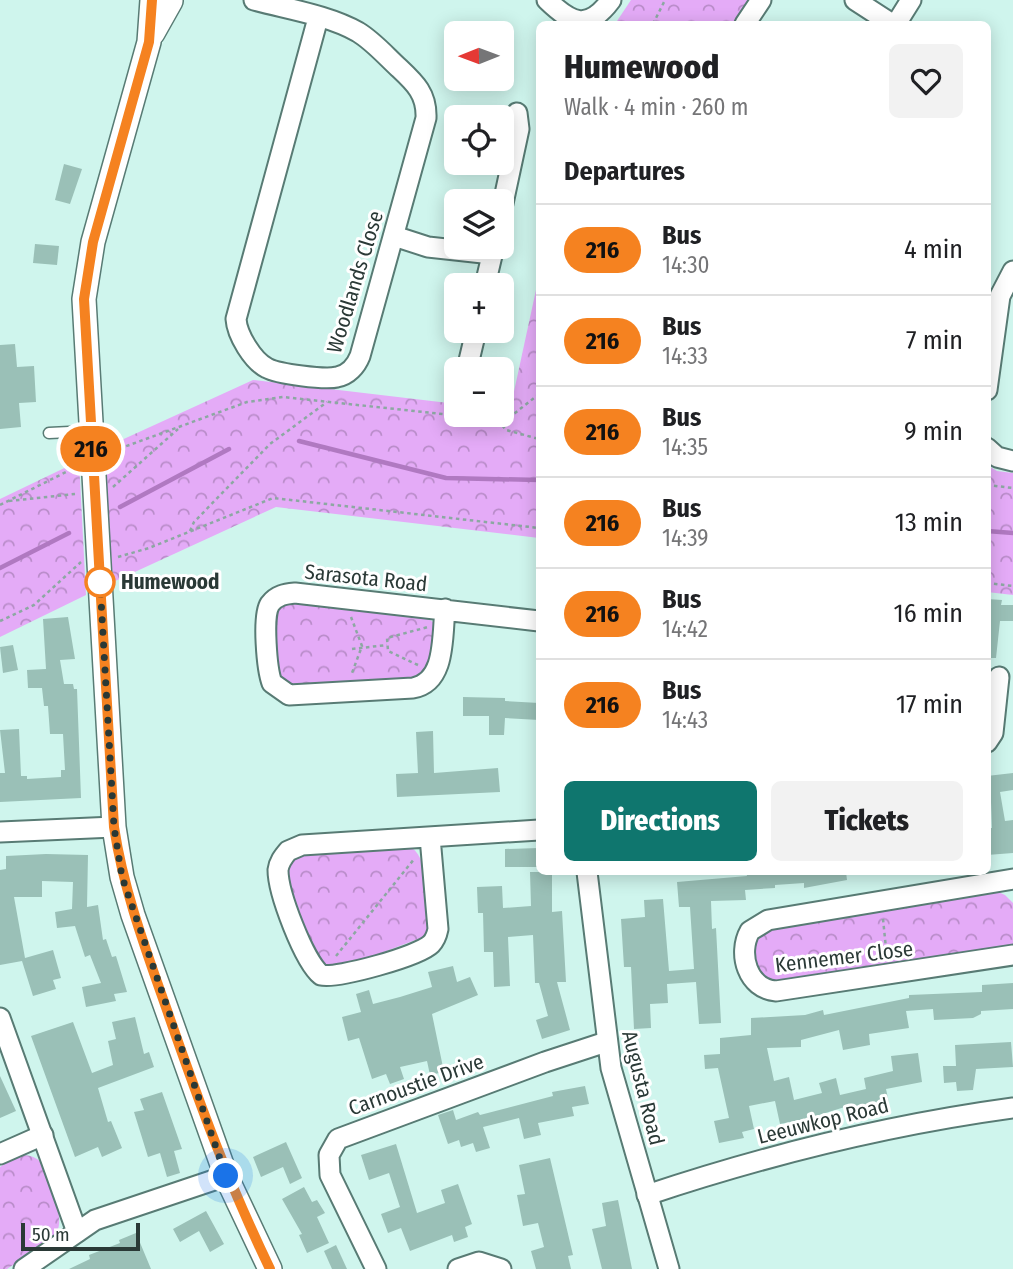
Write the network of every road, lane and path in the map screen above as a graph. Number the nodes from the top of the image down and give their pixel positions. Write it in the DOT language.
graph roads {
  1 [pos="152,0"];
  2 [pos="160,0"];
  3 [pos="173,0"];
  4 [pos="254,0"];
  5 [pos="547,0"];
  6 [pos="611,0"];
  7 [pos="665,0"];
  8 [pos="761,0"];
  9 [pos="855,0"];
  10 [pos="911,0"];
  11 [pos="318,18"];
  12 [pos="654,21"];
  13 [pos="747,21"];
  14 [pos="889,21"];
  15 [pos="896,21"];
  16 [pos="149,42"];
  17 [pos="517,113"];
  18 [pos="506,189"];
  19 [pos="394,236"];
  20 [pos="444,248"];
  21 [pos="1013,271"];
  22 [pos="991,361"];
  23 [pos="536,396"];
  24 [pos="328,400"];
  25 [pos="444,414"];
  26 [pos="514,414"];
  27 [pos="180,426"];
  28 [pos="504,427"];
  29 [pos="90,431"];
  30 [pos="49,433"];
  31 [pos="536,438"];
  32 [pos="991,452"];
  33 [pos="1013,461"];
  34 [pos="991,485"];
  35 [pos="1013,488"];
  36 [pos="6,502"];
  37 [pos="0,505"];
  38 [pos="536,528"];
  39 [pos="190,531"];
  40 [pos="108,558"];
  41 [pos="87,559"];
  42 [pos="991,583"];
  43 [pos="1013,586"];
  44 [pos="345,599"];
  45 [pos="444,616"];
  46 [pos="0,621"];
  47 [pos="536,621"];
  48 [pos="387,645"];
  49 [pos="362,646"];
  50 [pos="352,649"];
  51 [pos="437,674"];
  52 [pos="1000,677"];
  53 [pos="346,693"];
  54 [pos="991,736"];
  55 [pos="114,827"];
  56 [pos="536,830"];
  57 [pos="0,832"];
  58 [pos="430,837"];
  59 [pos="587,875"];
  60 [pos="1013,879"];
  61 [pos="881,902"];
  62 [pos="1013,955"];
  63 [pos="321,975"];
  64 [pos="889,975"];
  65 [pos="0,1018"];
  66 [pos="606,1042"];
  67 [pos="1013,1108"];
  68 [pos="43,1135"];
  69 [pos="0,1154"];
  70 [pos="226,1176"];
  71 [pos="648,1195"];
  72 [pos="77,1232"];
  73 [pos="24,1269"];
  74 [pos="270,1269"];
  75 [pos="376,1269"];
  76 [pos="458,1269"];
  77 [pos="501,1269"];
  78 [pos="669,1269"];
  1 -- 16 [label="street"];
  2 -- 3 [label="street"];
  3 -- 16 [label="street"];
  4 -- 11 [label="street, Woodlands Close"];
  5 -- 6 [label="street"];
  7 -- 12 [label="path"];
  8 -- 13 [label="street"];
  9 -- 14 [label="street"];
  10 -- 15 [label="street"];
  11 -- 19 [label="street, Woodlands Close"];
  11 -- 19 [label="street, Woodlands Close"];
  16 -- 29 [label="street"];
  17 -- 18 [label="street"];
  19 -- 20 [label="street"];
  21 -- 22 [label="street"];
  23 -- 26 [label="path"];
  24 -- 25 [label="path"];
  24 -- 27 [label="path"];
  24 -- 39 [label="path"];
  28 -- 31 [label="path"];
  29 -- 30 [label="lane"];
  29 -- 55 [label="street"];
  32 -- 33 [label="street"];
  34 -- 35 [label="path"];
  36 -- 37 [label="path"];
  38 -- 39 [label="path"];
  39 -- 40 [label="path"];
  41 -- 46 [label="path"];
  42 -- 43 [label="path"];
  44 -- 45 [label="street, Sarasota Road"];
  44 -- 49 [label="path"];
  44 -- 53 [label="street, Sarasota Road"];
  45 -- 47 [label="street, Sarasota Road"];
  45 -- 48 [label="path"];
  45 -- 51 [label="street, Sarasota Road"];
  48 -- 49 [label="path"];
  48 -- 51 [label="path"];
  49 -- 50 [label="path"];
  49 -- 53 [label="path"];
  51 -- 53 [label="street, Sarasota Road"];
  52 -- 54 [label="street"];
  55 -- 57 [label="street"];
  55 -- 70 [label="street"];
  56 -- 58 [label="street"];
  58 -- 63 [label="path"];
  58 -- 63 [label="street"];
  58 -- 63 [label="street"];
  59 -- 66 [label="street, Augusta Road"];
  60 -- 61 [label="street, Kennemer Close"];
  61 -- 64 [label="path"];
  61 -- 64 [label="street, Kennemer Close"];
  62 -- 64 [label="street, Kennemer Close"];
  65 -- 68 [label="street"];
  66 -- 71 [label="street, Augusta Road"];
  66 -- 75 [label="street, Carnoustie Drive"];
  67 -- 71 [label="street, Leeuwkop Road"];
  68 -- 69 [label="street"];
  68 -- 72 [label="street"];
  70 -- 72 [label="street"];
  70 -- 74 [label="street"];
  71 -- 78 [label="street, Augusta Road"];
  72 -- 73 [label="street"];
  76 -- 77 [label="street"];
}
